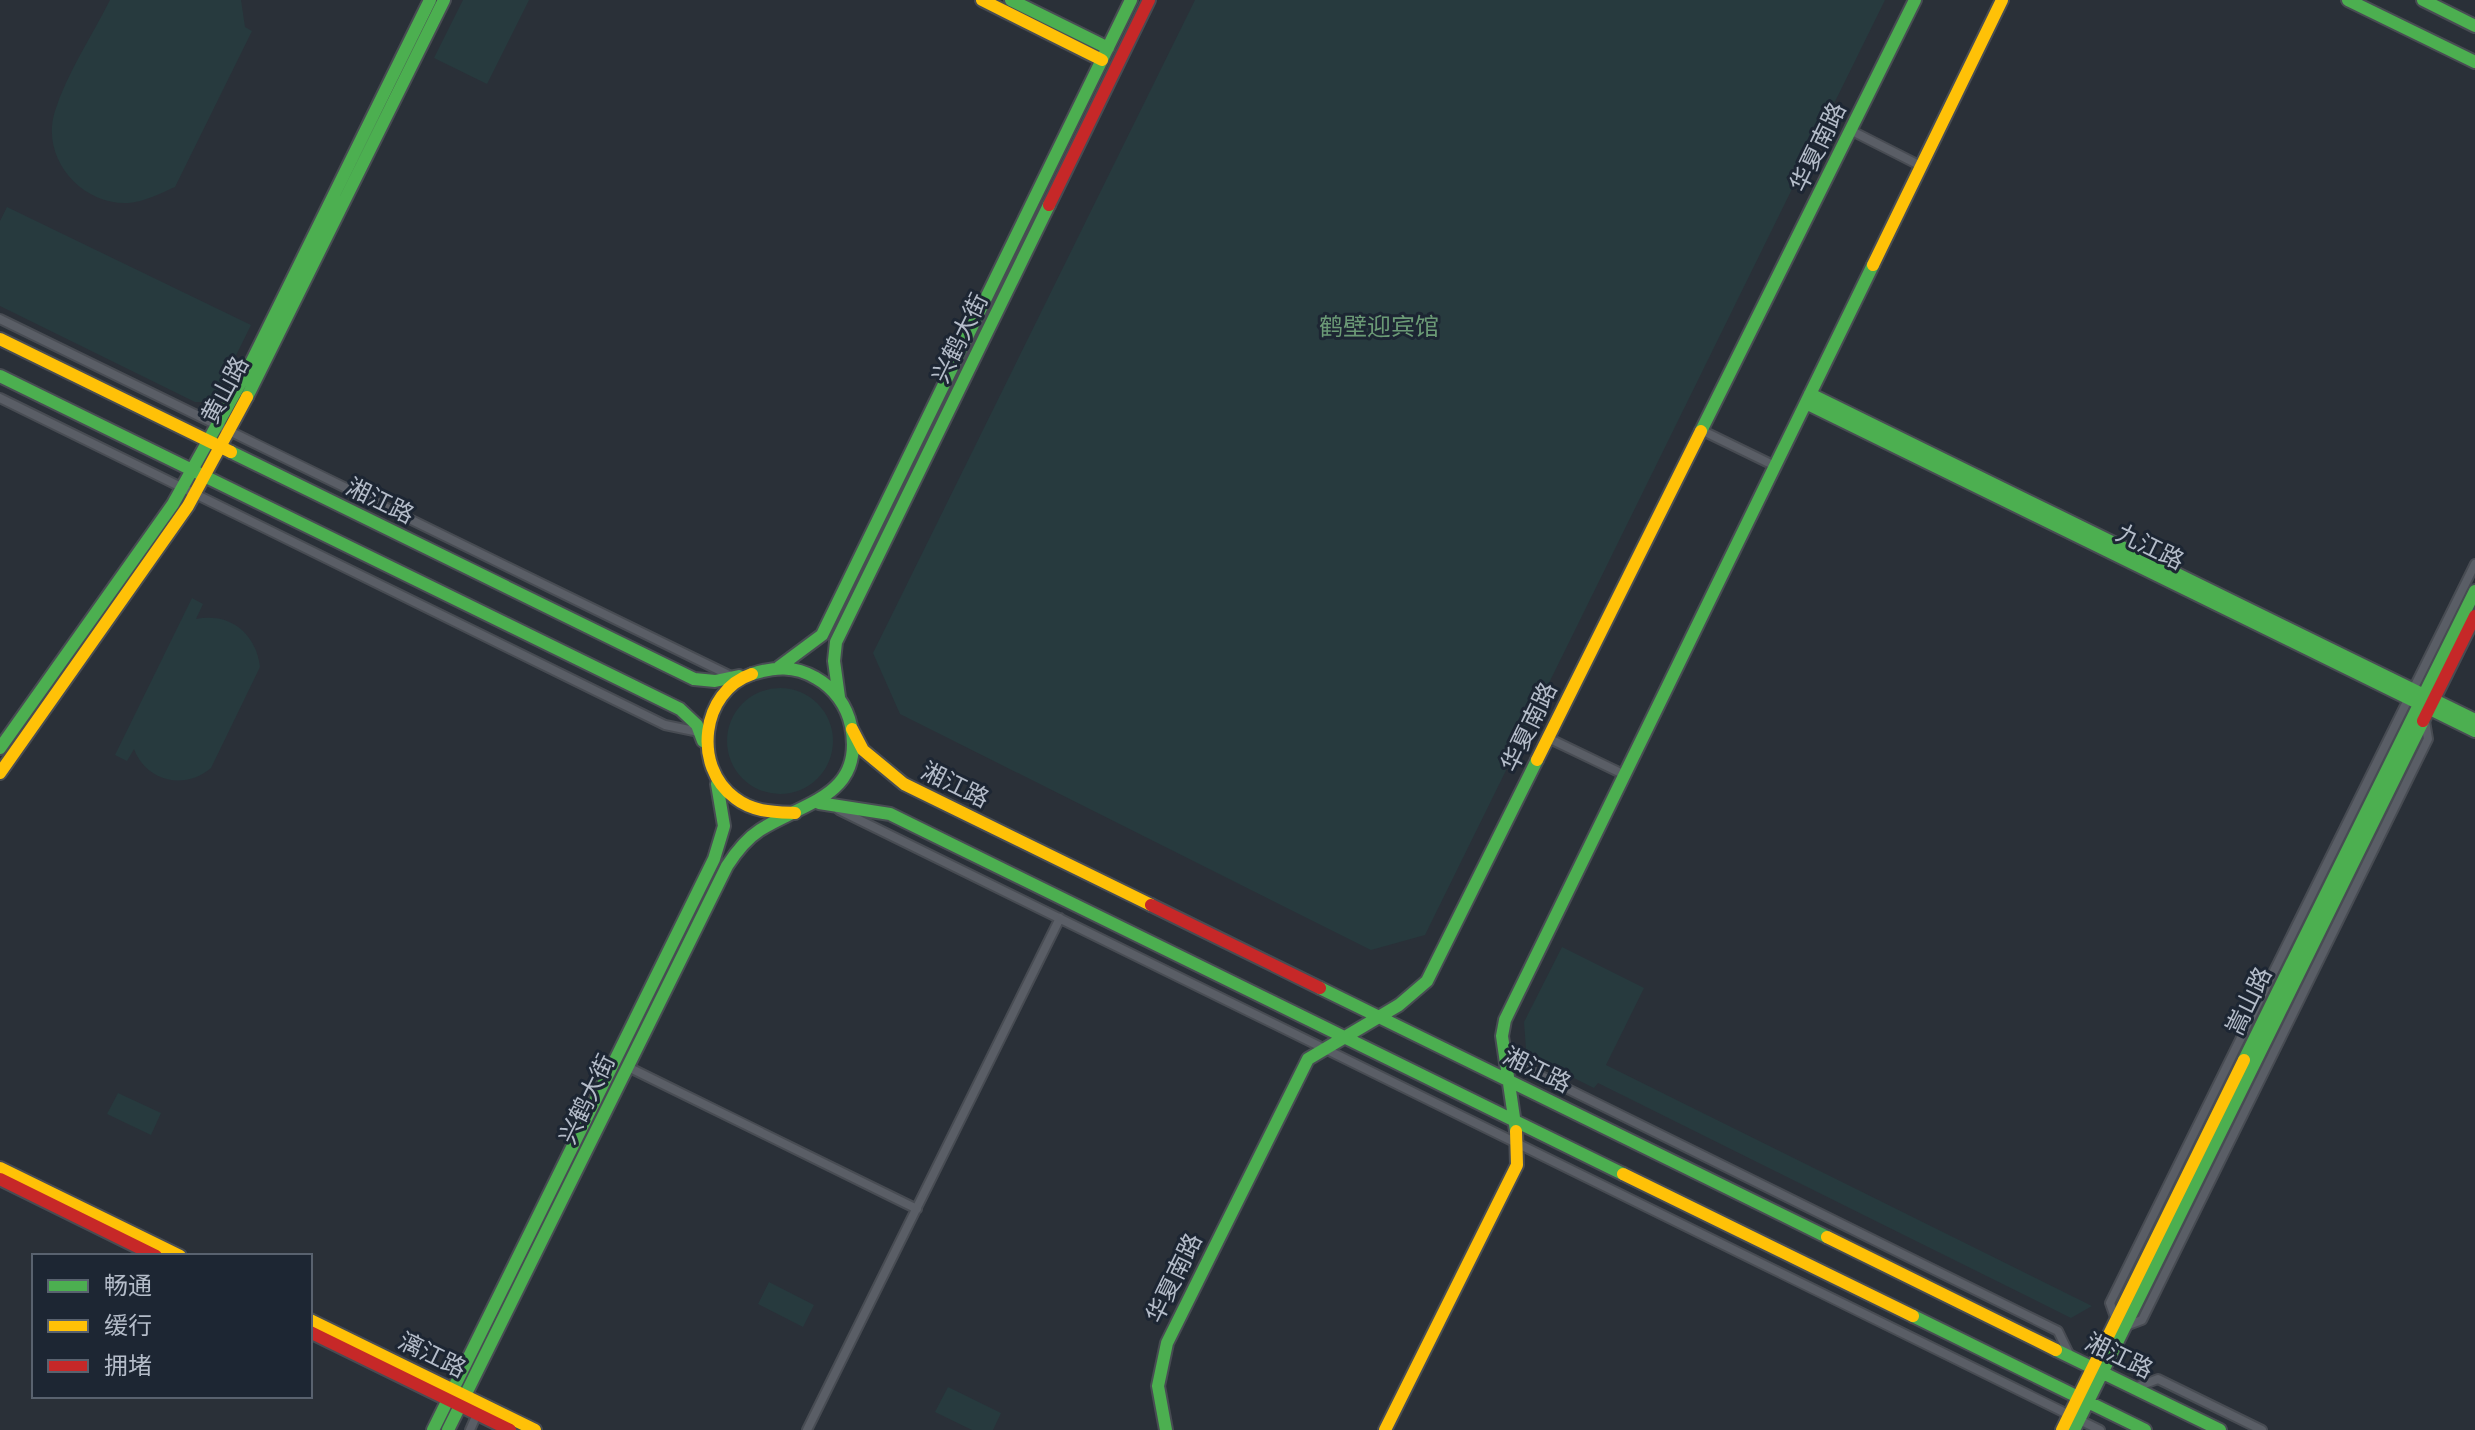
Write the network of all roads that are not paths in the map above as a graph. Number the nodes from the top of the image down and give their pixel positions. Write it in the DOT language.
graph roads {
  1 [pos="430,0"];
  2 [pos="444,0"];
  3 [pos="982,0"];
  4 [pos="1011,0"];
  5 [pos="1131,0"];
  6 [pos="1149,0"];
  7 [pos="1915,0"];
  8 [pos="2002,0"];
  9 [pos="2348,0"];
  10 [pos="2423,0"];
  11 [pos="2475,26"];
  12 [pos="1105,54"];
  13 [pos="2475,62"];
  14 [pos="1850,130"];
  15 [pos="1921,166"];
  16 [pos="0,319"];
  17 [pos="0,339"];
  18 [pos="0,376"];
  19 [pos="0,398"];
  20 [pos="1808,398"];
  21 [pos="222,430"];
  22 [pos="1701,430"];
  23 [pos="214,444"];
  24 [pos="1775,466"];
  25 [pos="191,470"];
  26 [pos="204,476"];
  27 [pos="183,486"];
  28 [pos="195,492"];
  29 [pos="2475,564"];
  30 [pos="2475,591"];
  31 [pos="2475,616"];
  32 [pos="778,667"];
  33 [pos="740,676"];
  34 [pos="840,700"];
  35 [pos="2422,702"];
  36 [pos="2475,720"];
  37 [pos="852,729"];
  38 [pos="2475,731"];
  39 [pos="699,732"];
  40 [pos="1548,738"];
  41 [pos="0,748"];
  42 [pos="706,749"];
  43 [pos="0,773"];
  44 [pos="1625,775"];
  45 [pos="717,780"];
  46 [pos="819,803"];
  47 [pos="795,813"];
  48 [pos="1060,918"];
  49 [pos="1378,1017"];
  50 [pos="1342,1036"];
  51 [pos="1322,1047"];
  52 [pos="1505,1058"];
  53 [pos="628,1067"];
  54 [pos="1508,1081"];
  55 [pos="1514,1120"];
  56 [pos="1518,1145"];
  57 [pos="0,1168"];
  58 [pos="0,1179"];
  59 [pos="917,1209"];
  60 [pos="152,1254"];
  61 [pos="176,1254"];
  62 [pos="312,1321"];
  63 [pos="2121,1323"];
  64 [pos="312,1333"];
  65 [pos="2071,1357"];
  66 [pos="2098,1370"];
  67 [pos="2134,1388"];
  68 [pos="450,1394"];
  69 [pos="2083,1400"];
  70 [pos="463,1401"];
  71 [pos="477,1414"];
  72 [pos="2074,1422"];
  73 [pos="433,1430"];
  74 [pos="448,1430"];
  75 [pos="470,1430"];
  76 [pos="510,1430"];
  77 [pos="535,1430"];
  78 [pos="807,1430"];
  79 [pos="1166,1430"];
  80 [pos="1385,1430"];
  81 [pos="2062,1430"];
  82 [pos="2100,1430"];
  83 [pos="2145,1430"];
  84 [pos="2220,1430"];
  85 [pos="2262,1430"];
  1 -- 21 [label="main road, 黄山路"];
  2 -- 21 [label="main road, 黄山路"];
  3 -- 12 [label="main road"];
  4 -- 12 [label="main road"];
  5 -- 12 [label="main road, 兴鹤大街"];
  6 -- 34 [label="main road, 兴鹤大街"];
  7 -- 14 [label="main road, 华夏南路"];
  8 -- 15 [label="main road"];
  9 -- 13 [label="main road"];
  10 -- 11 [label="main road"];
  12 -- 32 [label="main road, 兴鹤大街"];
  14 -- 15 [label="street"];
  14 -- 22 [label="main road, 华夏南路"];
  15 -- 20 [label="main road"];
  16 -- 21 [label="street"];
  17 -- 23 [label="main road, 湘江路"];
  18 -- 25 [label="main road"];
  19 -- 27 [label="street"];
  20 -- 24 [label="main road"];
  20 -- 35 [label="main road, 九江路"];
  21 -- 23 [label="main road, 黄山路"];
  21 -- 33 [label="street"];
  22 -- 24 [label="street"];
  22 -- 40 [label="main road, 华夏南路"];
  23 -- 25 [label="main road, 黄山路"];
  23 -- 26 [label="main road, 黄山路"];
  23 -- 33 [label="main road, 湘江路"];
  24 -- 44 [label="main road"];
  25 -- 26 [label="main road"];
  25 -- 27 [label="main road, 黄山路"];
  26 -- 28 [label="main road, 黄山路"];
  26 -- 39 [label="main road"];
  27 -- 28 [label="street"];
  27 -- 41 [label="main road, 黄山路"];
  28 -- 39 [label="street"];
  28 -- 43 [label="main road, 黄山路"];
  29 -- 35 [label="street"];
  30 -- 35 [label="main road, 嵩山路"];
  31 -- 35 [label="main road, 嵩山路"];
  32 -- 33 [label="main road"];
  32 -- 34 [label="main road"];
  33 -- 42 [label="main road"];
  34 -- 37 [label="main road"];
  35 -- 36 [label="main road, 九江路"];
  35 -- 38 [label="main road, 九江路"];
  35 -- 63 [label="main road, 嵩山路"];
  35 -- 63 [label="street"];
  37 -- 46 [label="main road"];
  37 -- 49 [label="main road, 湘江路"];
  39 -- 42 [label="main road"];
  40 -- 44 [label="street"];
  40 -- 49 [label="main road, 华夏南路"];
  42 -- 45 [label="main road"];
  44 -- 52 [label="main road"];
  45 -- 47 [label="main road"];
  45 -- 68 [label="main road, 兴鹤大街"];
  46 -- 47 [label="main road"];
  46 -- 48 [label="street"];
  46 -- 50 [label="main road"];
  47 -- 53 [label="main road, 兴鹤大街"];
  48 -- 51 [label="street"];
  48 -- 59 [label="street"];
  49 -- 50 [label="main road, 华夏南路"];
  49 -- 54 [label="main road, 湘江路"];
  50 -- 51 [label="main road, 华夏南路"];
  50 -- 55 [label="main road"];
  51 -- 56 [label="street"];
  51 -- 79 [label="main road, 华夏南路"];
  52 -- 54 [label="main road"];
  52 -- 65 [label="street"];
  53 -- 59 [label="street"];
  53 -- 70 [label="main road, 兴鹤大街"];
  54 -- 55 [label="main road"];
  54 -- 65 [label="main road, 湘江路"];
  55 -- 56 [label="main road"];
  55 -- 69 [label="main road"];
  56 -- 72 [label="street"];
  56 -- 80 [label="main road"];
  57 -- 61 [label="main road"];
  58 -- 60 [label="main road"];
  59 -- 78 [label="street"];
  62 -- 68 [label="main road, 漓江路"];
  63 -- 66 [label="main road, 嵩山路"];
  64 -- 68 [label="main road, 漓江路"];
  65 -- 66 [label="main road, 湘江路"];
  66 -- 67 [label="main road, 湘江路"];
  66 -- 69 [label="main road, 嵩山路"];
  67 -- 84 [label="main road, 湘江路"];
  67 -- 85 [label="street"];
  68 -- 70 [label="main road, 漓江路"];
  68 -- 73 [label="main road, 兴鹤大街"];
  69 -- 72 [label="main road, 嵩山路"];
  69 -- 83 [label="main road"];
  70 -- 71 [label="main road, 漓江路"];
  70 -- 74 [label="main road, 兴鹤大街"];
  70 -- 77 [label="main road, 漓江路"];
  71 -- 75 [label="street"];
  71 -- 76 [label="main road, 漓江路"];
  72 -- 81 [label="main road, 嵩山路"];
  72 -- 82 [label="street"];
}
